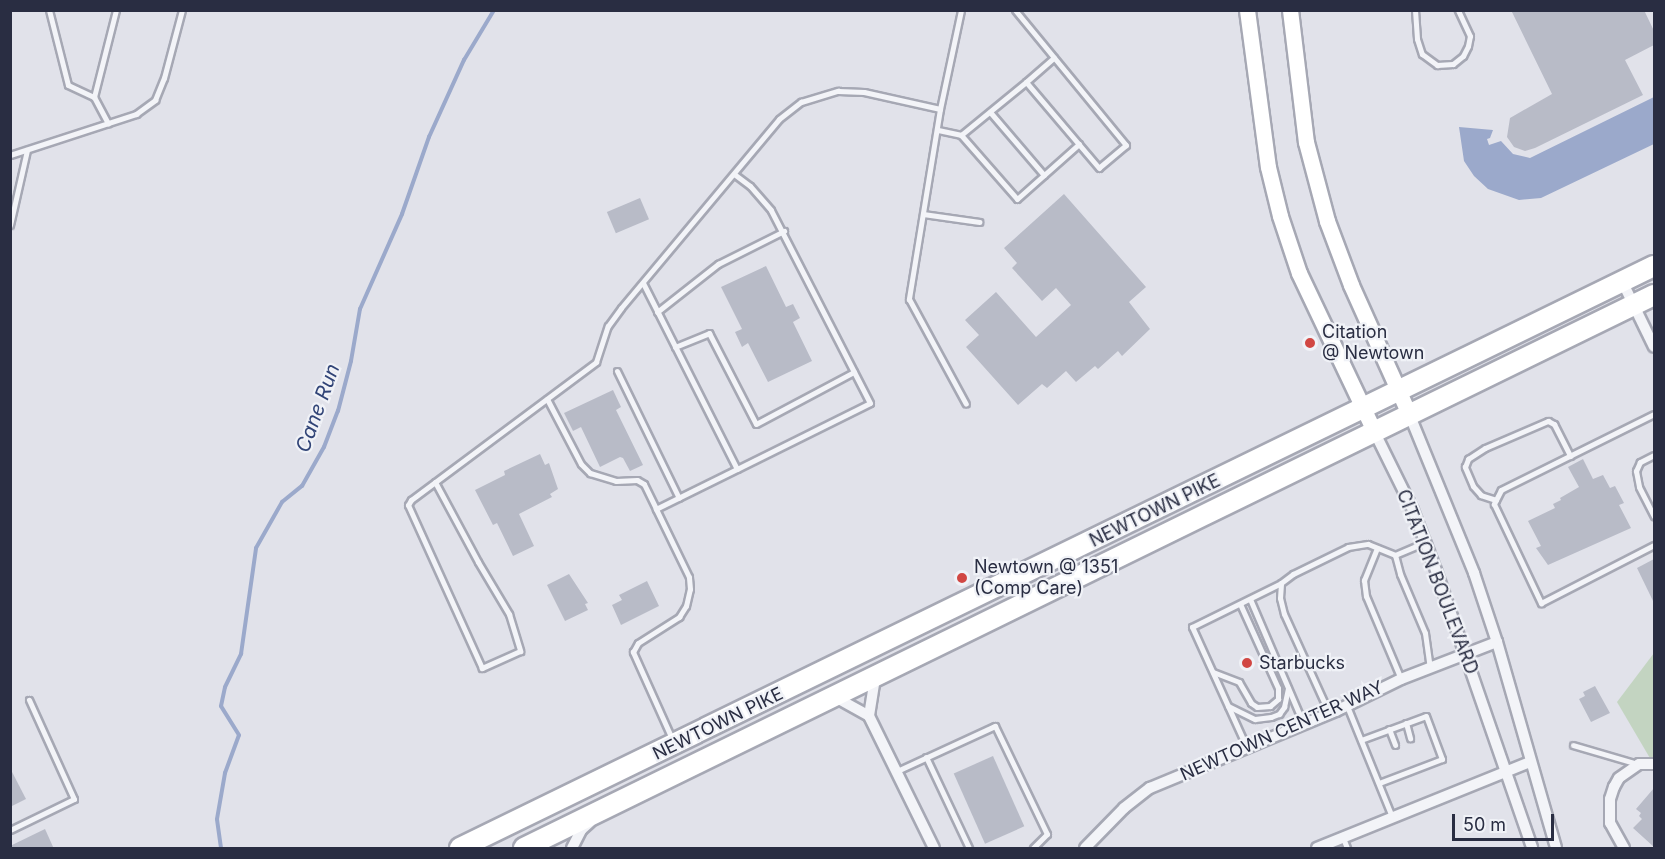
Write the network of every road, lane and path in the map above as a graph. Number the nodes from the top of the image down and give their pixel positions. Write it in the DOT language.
graph roads {
  1 [pos="49,10"];
  2 [pos="116,10"];
  3 [pos="182,10"];
  4 [pos="961,10"];
  5 [pos="1014,10"];
  6 [pos="1247,10"];
  7 [pos="1290,10"];
  8 [pos="1415,10"];
  9 [pos="1458,10"];
  10 [pos="1054,58"];
  11 [pos="1026,82"];
  12 [pos="94,97"];
  13 [pos="940,109"];
  14 [pos="990,112"];
  15 [pos="108,123"];
  16 [pos="938,130"];
  17 [pos="961,135"];
  18 [pos="1079,144"];
  19 [pos="27,150"];
  20 [pos="10,155"];
  21 [pos="734,174"];
  22 [pos="1044,175"];
  23 [pos="923,214"];
  24 [pos="979,222"];
  25 [pos="10,225"];
  26 [pos="784,231"];
  27 [pos="1654,266"];
  28 [pos="1622,281"];
  29 [pos="643,283"];
  30 [pos="1654,295"];
  31 [pos="1634,305"];
  32 [pos="657,312"];
  33 [pos="675,347"];
  34 [pos="1654,347"];
  35 [pos="617,370"];
  36 [pos="854,372"];
  37 [pos="1399,392"];
  38 [pos="547,399"];
  39 [pos="966,404"];
  40 [pos="1362,410"];
  41 [pos="1654,414"];
  42 [pos="1410,416"];
  43 [pos="1375,433"];
  44 [pos="1654,455"];
  45 [pos="1570,456"];
  46 [pos="737,469"];
  47 [pos="435,482"];
  48 [pos="679,498"];
  49 [pos="1496,500"];
  50 [pos="656,510"];
  51 [pos="1654,516"];
  52 [pos="1425,542"];
  53 [pos="1654,545"];
  54 [pos="1377,548"];
  55 [pos="1395,555"];
  56 [pos="1281,583"];
  57 [pos="1250,599"];
  58 [pos="1240,604"];
  59 [pos="1497,642"];
  60 [pos="1466,654"];
  61 [pos="1430,668"];
  62 [pos="1213,672"];
  63 [pos="875,678"];
  64 [pos="1401,679"];
  65 [pos="1288,688"];
  66 [pos="835,697"];
  67 [pos="29,700"];
  68 [pos="1228,706"];
  69 [pos="1347,706"];
  70 [pos="1329,714"];
  71 [pos="869,717"];
  72 [pos="1406,723"];
  73 [pos="1304,724"];
  74 [pos="1389,729"];
  75 [pos="1410,738"];
  76 [pos="1361,740"];
  77 [pos="674,745"];
  78 [pos="1395,745"];
  79 [pos="1573,745"];
  80 [pos="1247,748"];
  81 [pos="926,757"];
  82 [pos="1418,760"];
  83 [pos="1530,762"];
  84 [pos="1639,764"];
  85 [pos="1654,764"];
  86 [pos="1419,768"];
  87 [pos="895,772"];
  88 [pos="1507,773"];
  89 [pos="1379,783"];
  90 [pos="610,807"];
  91 [pos="1393,818"];
  92 [pos="10,830"];
  93 [pos="1345,843"];
  94 [pos="460,849"];
  95 [pos="524,849"];
  96 [pos="572,849"];
  97 [pos="934,849"];
  98 [pos="969,849"];
  99 [pos="1033,849"];
  100 [pos="1085,849"];
  101 [pos="1317,849"];
  102 [pos="1532,849"];
  103 [pos="1556,849"];
  104 [pos="1624,849"];
  1 -- 12 [label="lane"];
  2 -- 12 [label="lane"];
  3 -- 15 [label="lane"];
  4 -- 13 [label="lane"];
  5 -- 10 [label="lane"];
  6 -- 40 [label="main road, CITATION BOULEVARD"];
  7 -- 37 [label="main road, CITATION BOULEVARD"];
  8 -- 9 [label="lane"];
  10 -- 11 [label="lane"];
  10 -- 18 [label="lane"];
  11 -- 14 [label="lane"];
  11 -- 18 [label="lane"];
  12 -- 15 [label="lane"];
  13 -- 16 [label="lane"];
  13 -- 21 [label="lane"];
  14 -- 17 [label="lane"];
  14 -- 22 [label="lane"];
  15 -- 19 [label="lane"];
  16 -- 17 [label="lane"];
  16 -- 23 [label="lane"];
  17 -- 22 [label="lane"];
  18 -- 22 [label="lane"];
  19 -- 20 [label="lane"];
  19 -- 25 [label="lane"];
  21 -- 26 [label="lane"];
  21 -- 29 [label="lane"];
  23 -- 24 [label="lane"];
  23 -- 39 [label="lane"];
  26 -- 32 [label="lane"];
  26 -- 36 [label="lane"];
  27 -- 28 [label="highway, NEWTOWN PIKE"];
  28 -- 31 [label="street"];
  28 -- 37 [label="highway, NEWTOWN PIKE"];
  29 -- 32 [label="lane"];
  29 -- 38 [label="lane"];
  30 -- 31 [label="highway, NEWTOWN PIKE"];
  31 -- 34 [label="street"];
  31 -- 42 [label="highway, NEWTOWN PIKE"];
  32 -- 33 [label="lane"];
  33 -- 36 [label="lane"];
  33 -- 46 [label="lane"];
  35 -- 48 [label="lane"];
  36 -- 46 [label="lane"];
  37 -- 40 [label="highway, NEWTOWN PIKE"];
  37 -- 42 [label="main road, CITATION BOULEVARD"];
  38 -- 47 [label="lane"];
  38 -- 50 [label="lane"];
  40 -- 43 [label="main road, CITATION BOULEVARD"];
  40 -- 77 [label="highway, NEWTOWN PIKE"];
  41 -- 45 [label="lane"];
  42 -- 43 [label="highway, NEWTOWN PIKE"];
  42 -- 59 [label="street, CITATION BOULEVARD"];
  43 -- 52 [label="street, CITATION BOULEVARD"];
  43 -- 63 [label="highway, NEWTOWN PIKE"];
  44 -- 51 [label="lane"];
  45 -- 49 [label="lane"];
  45 -- 49 [label="lane"];
  46 -- 48 [label="lane"];
  47 -- 47 [label="lane"];
  48 -- 50 [label="lane"];
  49 -- 53 [label="lane"];
  50 -- 77 [label="lane"];
  52 -- 55 [label="lane"];
  52 -- 60 [label="street, CITATION BOULEVARD"];
  54 -- 55 [label="lane"];
  54 -- 56 [label="lane"];
  54 -- 64 [label="lane"];
  55 -- 61 [label="lane"];
  56 -- 57 [label="lane"];
  56 -- 70 [label="lane"];
  57 -- 58 [label="lane"];
  57 -- 65 [label="lane"];
  58 -- 62 [label="lane"];
  58 -- 62 [label="lane"];
  59 -- 60 [label="street, NEWTOWN CENTER WAY"];
  59 -- 83 [label="street, CITATION BOULEVARD"];
  60 -- 61 [label="street, NEWTOWN CENTER WAY"];
  60 -- 88 [label="street, CITATION BOULEVARD"];
  61 -- 64 [label="street, NEWTOWN CENTER WAY"];
  62 -- 68 [label="lane"];
  63 -- 66 [label="highway, NEWTOWN PIKE"];
  63 -- 71 [label="street"];
  64 -- 69 [label="street, NEWTOWN CENTER WAY"];
  65 -- 68 [label="lane"];
  65 -- 73 [label="lane"];
  66 -- 71 [label="street"];
  66 -- 90 [label="highway, NEWTOWN PIKE"];
  67 -- 92 [label="lane"];
  68 -- 80 [label="lane"];
  69 -- 70 [label="street, NEWTOWN CENTER WAY"];
  69 -- 76 [label="lane"];
  70 -- 73 [label="street, NEWTOWN CENTER WAY"];
  71 -- 87 [label="street"];
  72 -- 74 [label="lane"];
  72 -- 75 [label="lane"];
  72 -- 86 [label="lane"];
  73 -- 80 [label="street, NEWTOWN CENTER WAY"];
  74 -- 76 [label="lane"];
  74 -- 78 [label="lane"];
  76 -- 89 [label="lane"];
  77 -- 90 [label="highway"];
  77 -- 94 [label="highway, NEWTOWN PIKE"];
  79 -- 84 [label="lane"];
  80 -- 100 [label="street, NEWTOWN CENTER WAY"];
  81 -- 87 [label="lane"];
  81 -- 98 [label="lane"];
  81 -- 99 [label="lane"];
  82 -- 86 [label="lane"];
  83 -- 88 [label="street"];
  83 -- 103 [label="street, CITATION BOULEVARD"];
  84 -- 85 [label="street"];
  84 -- 104 [label="street"];
  86 -- 89 [label="lane"];
  87 -- 97 [label="street"];
  88 -- 91 [label="street"];
  88 -- 102 [label="street, CITATION BOULEVARD"];
  89 -- 91 [label="lane"];
  90 -- 95 [label="highway, NEWTOWN PIKE"];
  90 -- 96 [label="street"];
  91 -- 93 [label="street"];
  93 -- 101 [label="street"];
}
